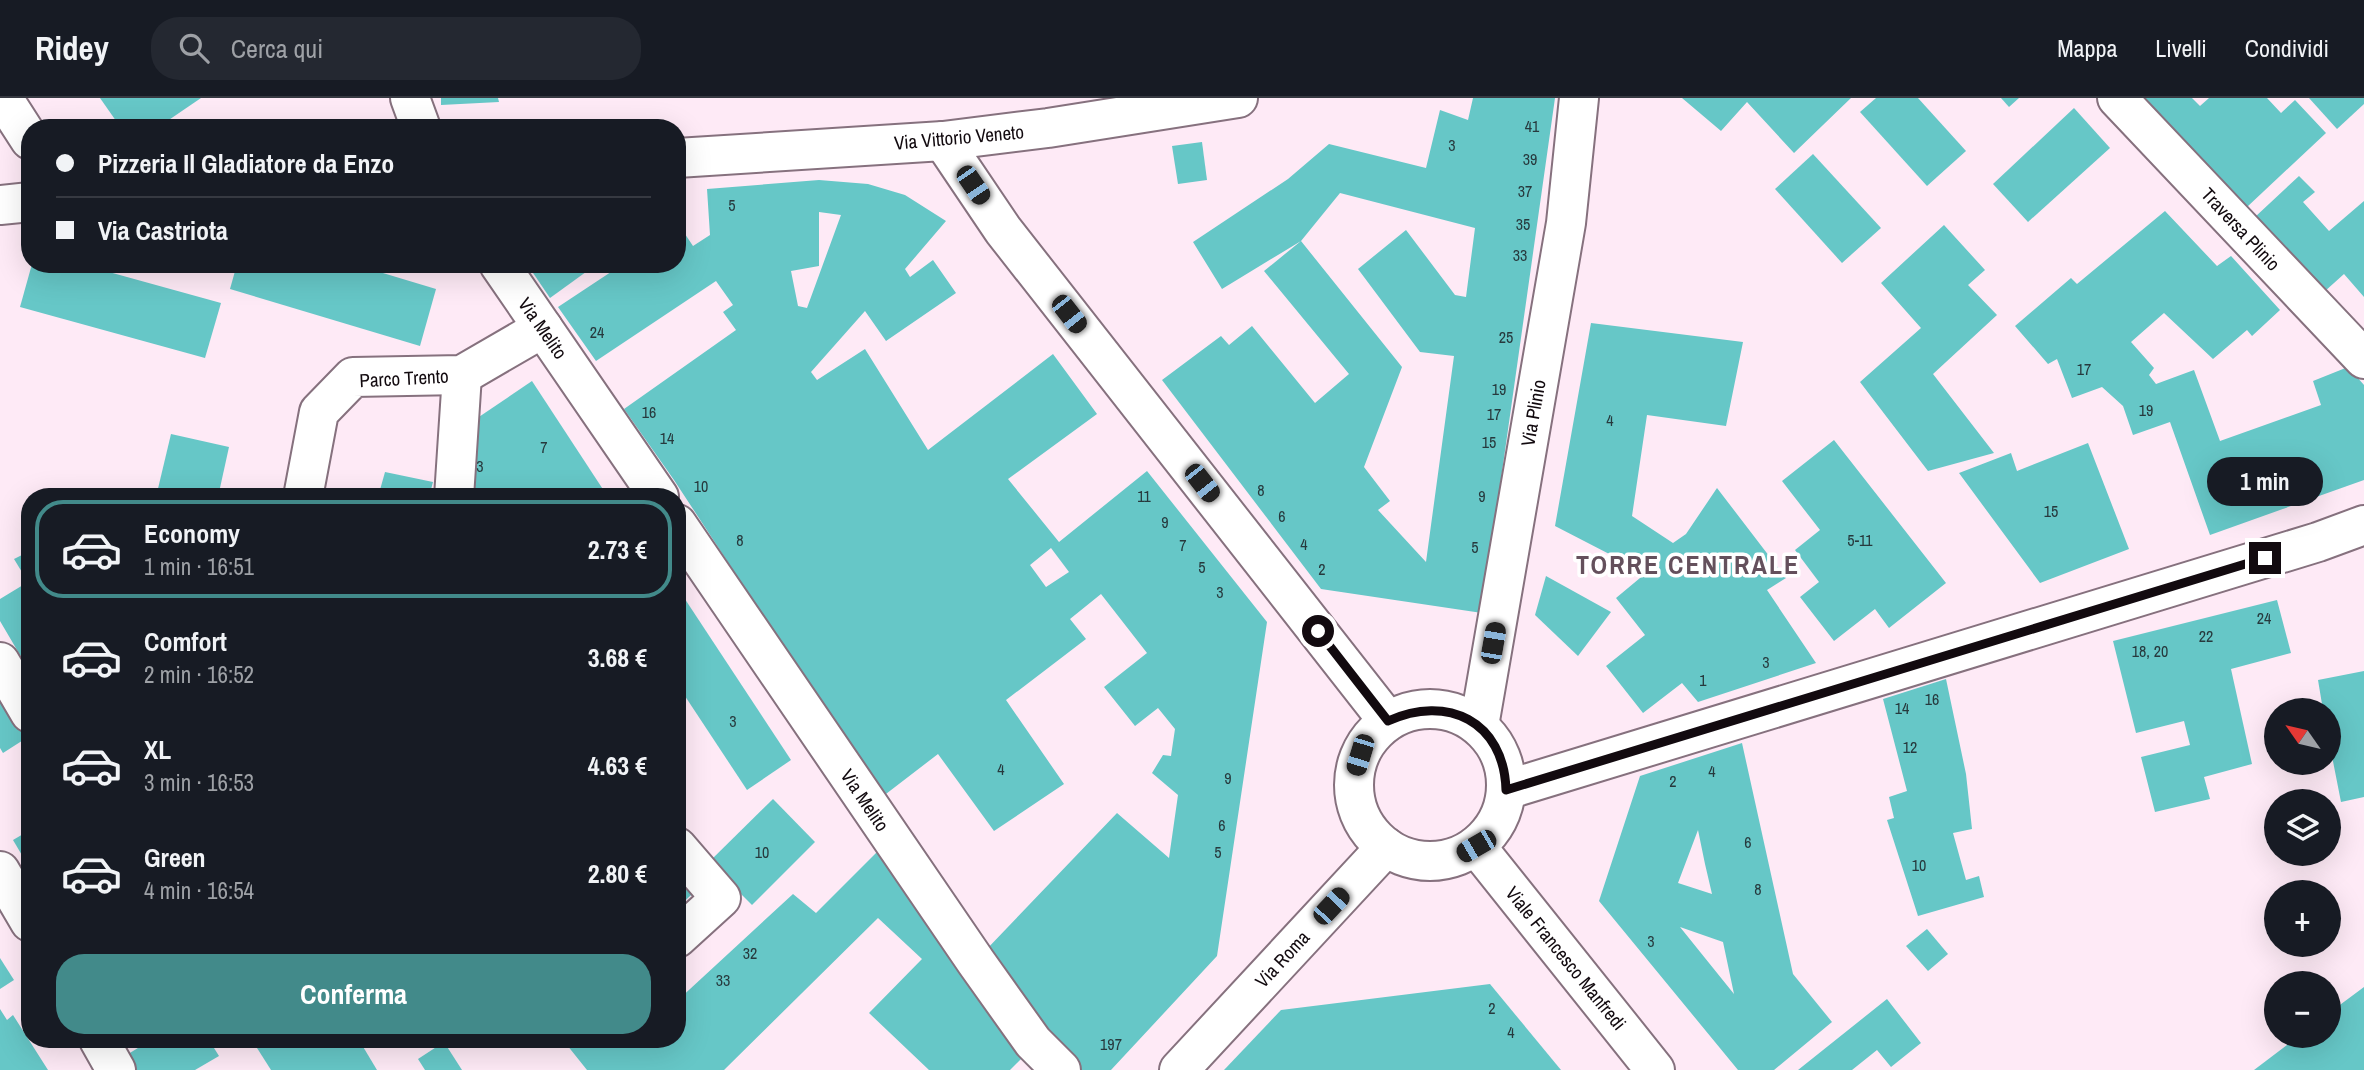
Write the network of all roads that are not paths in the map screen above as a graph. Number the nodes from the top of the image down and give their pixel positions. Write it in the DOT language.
graph roads {
  1 [pos="2,98"];
  2 [pos="410,98"];
  3 [pos="1238,98"];
  4 [pos="1579,98"];
  5 [pos="2117,98"];
  6 [pos="418,119"];
  7 [pos="21,126"];
  8 [pos="943,141"];
  9 [pos="686,157"];
  10 [pos="21,203"];
  11 [pos="0,205"];
  12 [pos="505,273"];
  13 [pos="543,328"];
  14 [pos="2364,359"];
  15 [pos="462,375"];
  16 [pos="305,488"];
  17 [pos="455,488"];
  18 [pos="653,488"];
  19 [pos="2364,525"];
  20 [pos="686,537"];
  21 [pos="0,662"];
  22 [pos="21,698"];
  23 [pos="1388,721"];
  24 [pos="1479,726"];
  25 [pos="1506,790"];
  26 [pos="1476,846"];
  27 [pos="1386,847"];
  28 [pos="686,857"];
  29 [pos="0,870"];
  30 [pos="21,906"];
  31 [pos="686,930"];
  32 [pos="104,1048"];
  33 [pos="116,1070"];
  34 [pos="1061,1070"];
  35 [pos="1179,1070"];
  36 [pos="1656,1070"];
  1 -- 7 [label="main road"];
  2 -- 6 [label="main road"];
  3 -- 8 [label="main road, Via Vittorio Veneto"];
  4 -- 24 [label="main road, Via Plinio"];
  5 -- 14 [label="main road, Traversa Plinio"];
  8 -- 9 [label="main road, Via Vittorio Veneto"];
  8 -- 23 [label="main road"];
  10 -- 11 [label="main road"];
  12 -- 13 [label="main road, Via Melito"];
  13 -- 15 [label="main road, Parco Trento"];
  13 -- 18 [label="main road, Via Melito"];
  15 -- 16 [label="main road, Parco Trento"];
  15 -- 17 [label="main road, Parco Trento"];
  19 -- 25 [label="main road"];
  20 -- 34 [label="main road, Via Melito"];
  21 -- 22 [label="main road"];
  23 -- 24 [label="main road"];
  23 -- 27 [label="main road"];
  24 -- 25 [label="main road"];
  25 -- 26 [label="main road"];
  26 -- 27 [label="main road"];
  26 -- 36 [label="main road, Viale Francesco Manfredi"];
  27 -- 35 [label="main road, Via Roma"];
  28 -- 31 [label="main road"];
  29 -- 30 [label="main road"];
  32 -- 33 [label="main road"];
}
